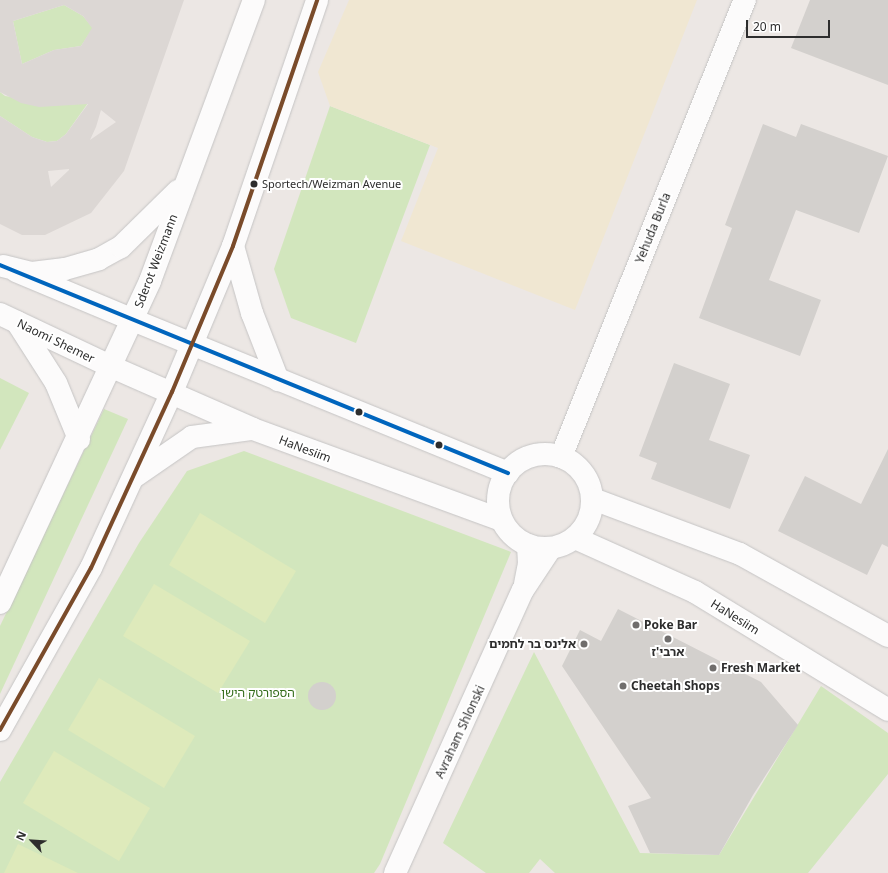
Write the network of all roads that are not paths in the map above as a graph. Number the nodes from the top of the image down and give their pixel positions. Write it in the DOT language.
graph roads {
  1 [pos="254,0"];
  2 [pos="317,0"];
  3 [pos="745,0"];
  4 [pos="185,184"];
  5 [pos="233,246"];
  6 [pos="2,265"];
  7 [pos="8,318"];
  8 [pos="133,320"];
  9 [pos="192,344"];
  10 [pos="112,367"];
  11 [pos="278,380"];
  12 [pos="172,392"];
  13 [pos="253,429"];
  14 [pos="79,439"];
  15 [pos="561,456"];
  16 [pos="508,473"];
  17 [pos="134,477"];
  18 [pos="593,499"];
  19 [pos="502,520"];
  20 [pos="575,538"];
  21 [pos="528,545"];
  22 [pos="550,549"];
  23 [pos="524,590"];
  24 [pos="0,603"];
  25 [pos="888,636"];
  26 [pos="888,710"];
  27 [pos="0,730"];
  28 [pos="395,873"];
  1 -- 4 [label="street, Sderot Weizmann"];
  2 -- 5 [label="street"];
  3 -- 15 [label="street, Yehuda Burla"];
  4 -- 6 [label="street"];
  4 -- 8 [label="street, Sderot Weizmann"];
  5 -- 9 [label="street"];
  5 -- 11 [label="street"];
  6 -- 8 [label="street"];
  7 -- 10 [label="street, Naomi Shemer"];
  7 -- 14 [label="street"];
  8 -- 9 [label="street"];
  8 -- 10 [label="street, Sderot Weizmann"];
  9 -- 11 [label="street"];
  9 -- 12 [label="street"];
  10 -- 12 [label="street, HaNesiim"];
  10 -- 14 [label="street, Sderot Weizmann"];
  11 -- 16 [label="street"];
  12 -- 13 [label="street, HaNesiim"];
  12 -- 17 [label="street"];
  13 -- 17 [label="street"];
  13 -- 19 [label="street, HaNesiim"];
  14 -- 24 [label="street, Sderot Weizmann"];
  15 -- 16 [label="street"];
  15 -- 18 [label="street"];
  16 -- 19 [label="street"];
  17 -- 27 [label="street"];
  18 -- 20 [label="street"];
  18 -- 25 [label="street"];
  19 -- 21 [label="street"];
  20 -- 22 [label="street"];
  20 -- 26 [label="street, HaNesiim"];
  21 -- 22 [label="street"];
  21 -- 23 [label="street, Avraham Shlonski"];
  22 -- 23 [label="street, Avraham Shlonski"];
  23 -- 28 [label="street, Avraham Shlonski"];
}
